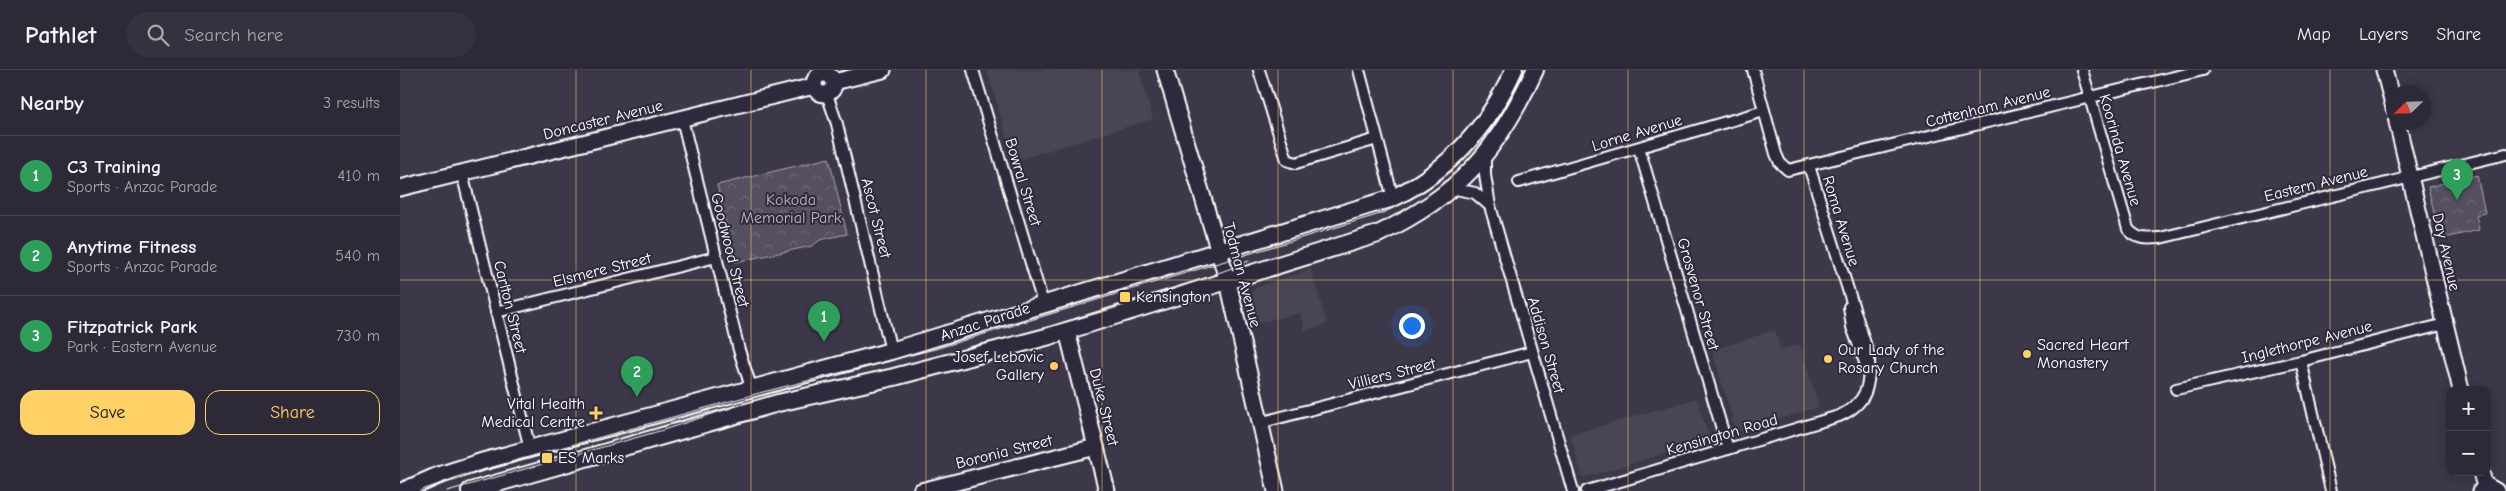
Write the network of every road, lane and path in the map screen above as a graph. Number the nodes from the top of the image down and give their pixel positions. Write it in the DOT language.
graph roads {
  1 [pos="883,70"];
  2 [pos="974,70"];
  3 [pos="1165,70"];
  4 [pos="1259,70"];
  5 [pos="1359,70"];
  6 [pos="1514,70"];
  7 [pos="1535,70"];
  8 [pos="1753,70"];
  9 [pos="2082,70"];
  10 [pos="2203,70"];
  11 [pos="2384,70"];
  12 [pos="824,81"];
  13 [pos="2388,85"];
  14 [pos="2090,98"];
  15 [pos="1764,111"];
  16 [pos="682,119"];
  17 [pos="2399,130"];
  18 [pos="1378,139"];
  19 [pos="1639,148"];
  20 [pos="2506,154"];
  21 [pos="1485,156"];
  22 [pos="1809,166"];
  23 [pos="462,172"];
  24 [pos="2410,176"];
  25 [pos="1519,182"];
  26 [pos="400,188"];
  27 [pos="1451,188"];
  28 [pos="1393,198"];
  29 [pos="1490,206"];
  30 [pos="2134,236"];
  31 [pos="1219,251"];
  32 [pos="716,257"];
  33 [pos="1228,282"];
  34 [pos="1044,303"];
  35 [pos="496,312"];
  36 [pos="2445,324"];
  37 [pos="1067,331"];
  38 [pos="891,351"];
  39 [pos="1532,352"];
  40 [pos="2301,361"];
  41 [pos="2460,386"];
  42 [pos="751,387"];
  43 [pos="2176,389"];
  44 [pos="1861,402"];
  45 [pos="1259,423"];
  46 [pos="1096,448"];
  47 [pos="530,449"];
  48 [pos="1728,449"];
  49 [pos="2483,476"];
  50 [pos="2488,490"];
  51 [pos="403,491"];
  52 [pos="470,491"];
  53 [pos="921,491"];
  54 [pos="1107,491"];
  55 [pos="1276,491"];
  56 [pos="1573,491"];
  57 [pos="1587,491"];
  58 [pos="2331,491"];
  1 -- 12 [label="main road, Doncaster Avenue"];
  2 -- 34 [label="street, Bowral Street"];
  3 -- 31 [label="main road, Todman Avenue"];
  4 -- 18 [label="street"];
  5 -- 18 [label="street"];
  6 -- 28 [label="main road, Anzac Parade"];
  7 -- 21 [label="main road, Anzac Parade"];
  8 -- 15 [label="street, Roma Avenue"];
  9 -- 14 [label="street, Koorinda Avenue"];
  10 -- 14 [label="street, Cottenham Avenue"];
  11 -- 13 [label="main road"];
  12 -- 16 [label="main road, Doncaster Avenue"];
  12 -- 38 [label="street, Ascot Street"];
  14 -- 22 [label="street, Cottenham Avenue"];
  14 -- 30 [label="street, Koorinda Avenue"];
  15 -- 19 [label="street, Lorne Avenue"];
  15 -- 22 [label="street, Roma Avenue"];
  16 -- 23 [label="main road, Doncaster Avenue"];
  16 -- 32 [label="street, Goodwood Street"];
  17 -- 24 [label="main road, Day Avenue"];
  18 -- 28 [label="street"];
  19 -- 25 [label="street, Lorne Avenue"];
  19 -- 48 [label="street, Grosvenor Street"];
  20 -- 24 [label="street, Eastern Avenue"];
  21 -- 27 [label="main road, Anzac Parade"];
  21 -- 29 [label="street, Addison Street"];
  22 -- 44 [label="street, Roma Avenue"];
  23 -- 26 [label="main road, Doncaster Avenue"];
  23 -- 35 [label="street, Carlton Street"];
  24 -- 30 [label="street, Eastern Avenue"];
  24 -- 36 [label="main road, Day Avenue"];
  27 -- 29 [label="street"];
  27 -- 33 [label="main road, Anzac Parade"];
  28 -- 31 [label="main road, Anzac Parade"];
  29 -- 39 [label="street, Addison Street"];
  31 -- 33 [label="main road, Todman Avenue"];
  31 -- 34 [label="main road, Anzac Parade"];
  32 -- 35 [label="street, Elsmere Street"];
  32 -- 42 [label="street, Goodwood Street"];
  33 -- 37 [label="main road, Anzac Parade"];
  33 -- 45 [label="main road, Todman Avenue"];
  34 -- 38 [label="main road, Anzac Parade"];
  35 -- 47 [label="street, Carlton Street"];
  36 -- 40 [label="street, Inglethorpe Avenue"];
  36 -- 41 [label="main road, Day Avenue"];
  37 -- 46 [label="main road, Duke Street"];
  37 -- 52 [label="main road, Anzac Parade"];
  38 -- 42 [label="main road, Anzac Parade"];
  39 -- 45 [label="street, Villiers Street"];
  39 -- 56 [label="street, Addison Street"];
  40 -- 43 [label="street, Inglethorpe Avenue"];
  40 -- 58 [label="street"];
  42 -- 47 [label="main road, Anzac Parade"];
  44 -- 48 [label="street, Kensington Road"];
  45 -- 55 [label="main road, Todman Avenue"];
  46 -- 53 [label="main road, Boronia Street"];
  46 -- 54 [label="main road, Duke Street"];
  47 -- 51 [label="main road, Anzac Parade"];
  48 -- 57 [label="street, Kensington Road"];
  49 -- 50 [label="main road"];
}
